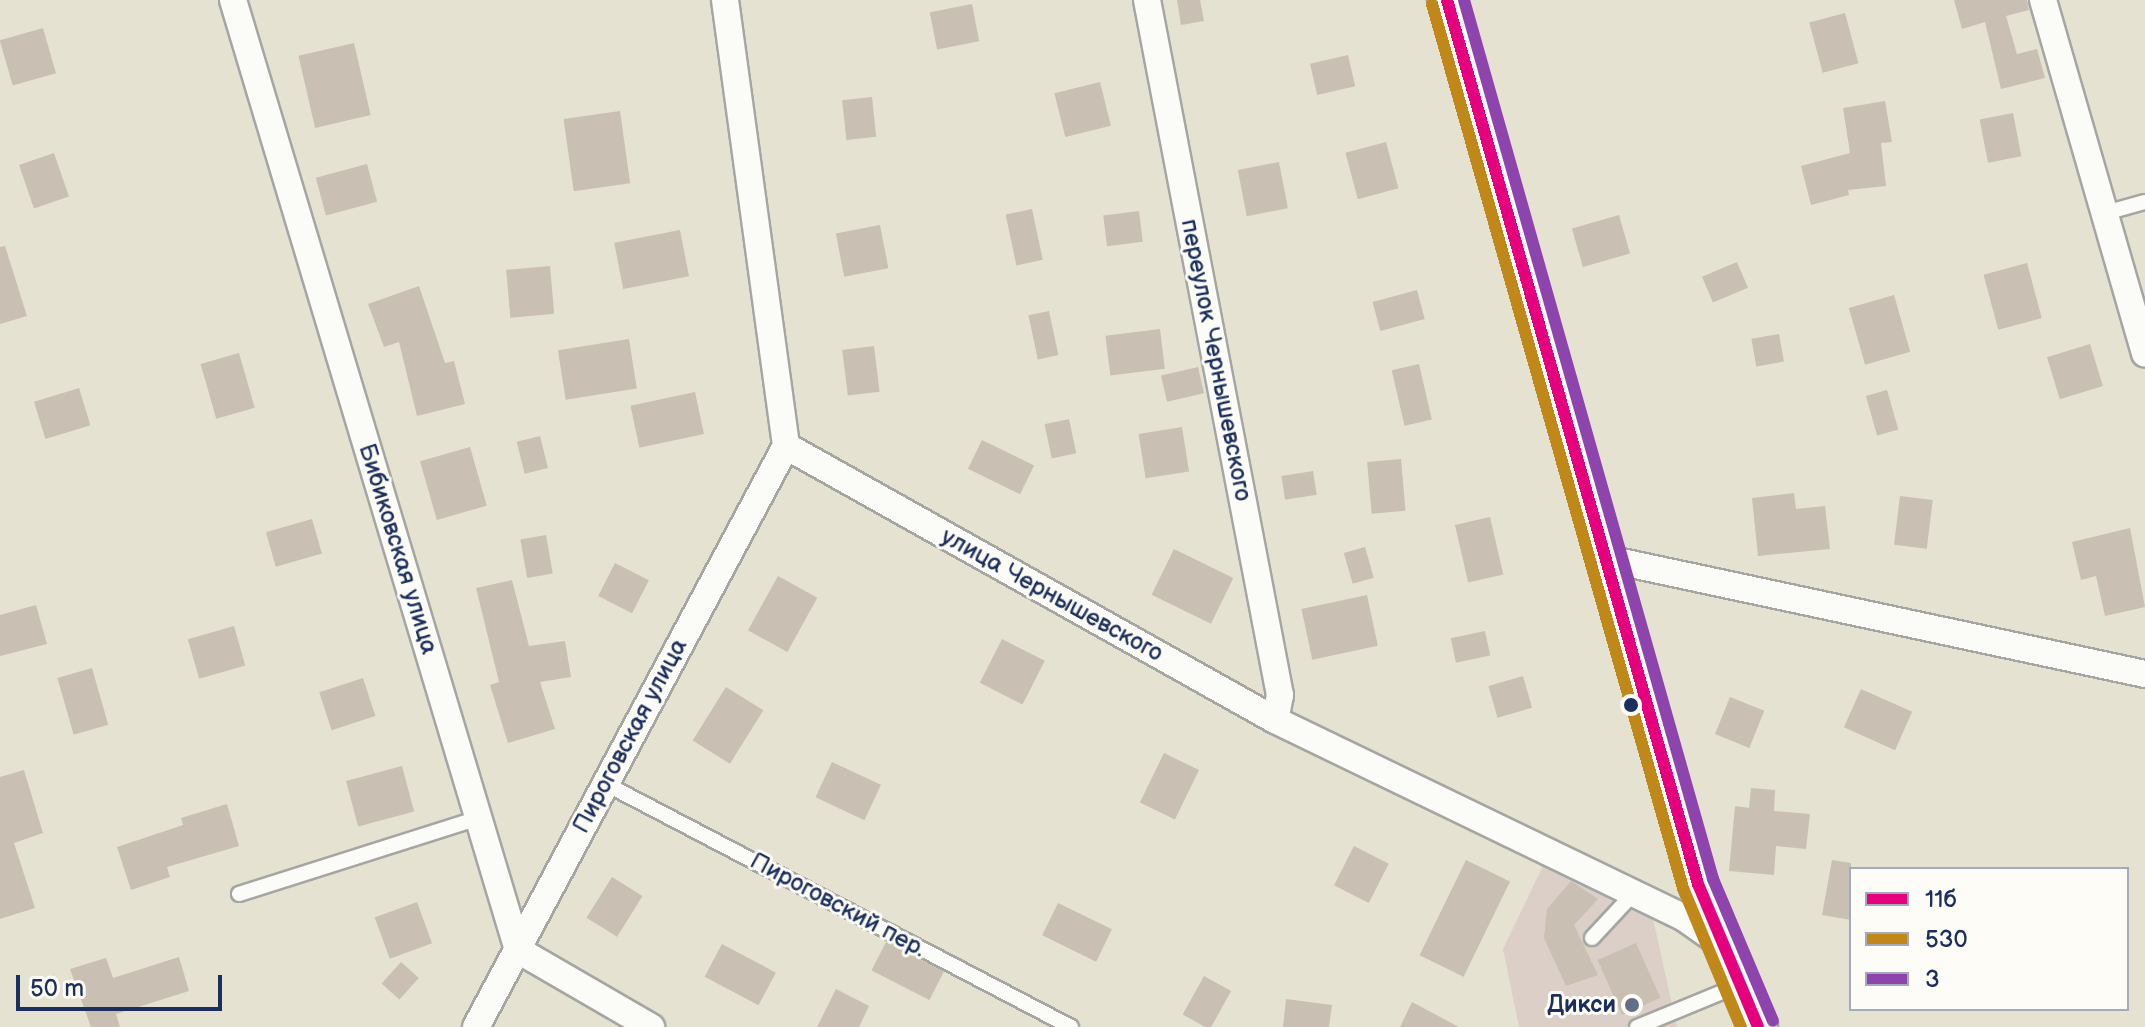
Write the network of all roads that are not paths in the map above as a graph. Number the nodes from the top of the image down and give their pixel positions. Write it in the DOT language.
graph roads {
  1 [pos="233,0"];
  2 [pos="725,0"];
  3 [pos="1147,0"];
  4 [pos="1447,0"];
  5 [pos="2043,0"];
  6 [pos="2145,202"];
  7 [pos="2105,213"];
  8 [pos="2145,354"];
  9 [pos="786,446"];
  10 [pos="1603,558"];
  11 [pos="2145,674"];
  12 [pos="1275,720"];
  13 [pos="604,783"];
  14 [pos="478,818"];
  15 [pos="239,894"];
  16 [pos="1631,896"];
  17 [pos="1592,938"];
  18 [pos="1720,943"];
  19 [pos="518,950"];
  20 [pos="1737,986"];
  21 [pos="476,1027"];
  22 [pos="651,1027"];
  23 [pos="1071,1027"];
  24 [pos="1637,1027"];
  25 [pos="1758,1027"];
  1 -- 14 [label="street, Бибиковская улица"];
  2 -- 9 [label="street"];
  3 -- 12 [label="street, переулок Чернышевского"];
  4 -- 10 [label="street"];
  5 -- 7 [label="street"];
  6 -- 7 [label="lane"];
  7 -- 8 [label="street"];
  9 -- 12 [label="street, улица Чернышевского"];
  9 -- 13 [label="street, Пироговская улица"];
  10 -- 11 [label="street"];
  10 -- 18 [label="street"];
  12 -- 16 [label="street, улица Чернышевского"];
  13 -- 19 [label="street, Пироговская улица"];
  13 -- 23 [label="lane, Пироговский пер."];
  14 -- 15 [label="lane"];
  14 -- 19 [label="street, Бибиковская улица"];
  16 -- 17 [label="lane"];
  16 -- 18 [label="street, улица Чернышевского"];
  18 -- 20 [label="street"];
  19 -- 21 [label="street, Пироговская улица"];
  19 -- 22 [label="street"];
  20 -- 24 [label="lane"];
  20 -- 25 [label="street"];
}
